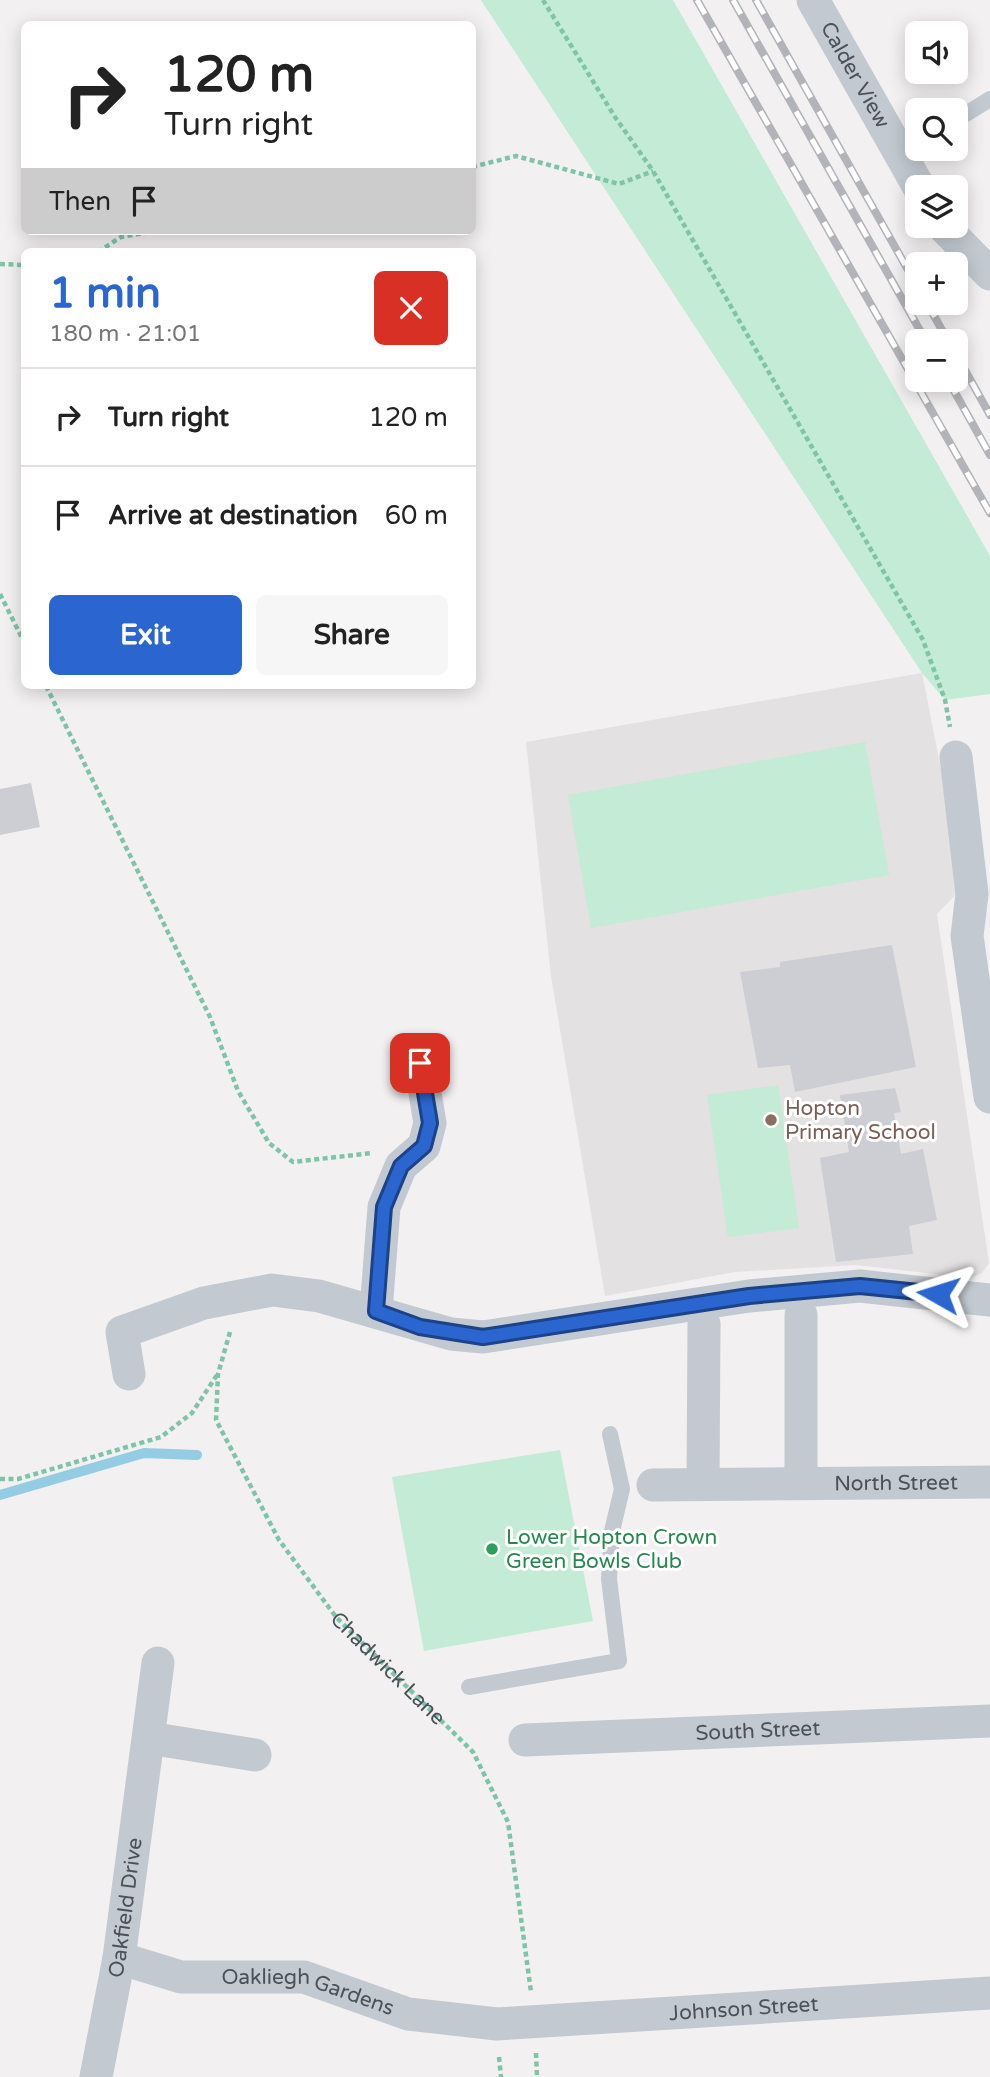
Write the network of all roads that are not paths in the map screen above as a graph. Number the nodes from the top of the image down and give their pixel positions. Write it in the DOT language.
graph roads {
  1 [pos="813,0"];
  2 [pos="990,99"];
  3 [pos="968,113"];
  4 [pos="905,143"];
  5 [pos="955,238"];
  6 [pos="990,274"];
  7 [pos="956,757"];
  8 [pos="420,1063"];
  9 [pos="989,1079"];
  10 [pos="990,1300"];
  11 [pos="376,1311"];
  12 [pos="801,1315"];
  13 [pos="704,1324"];
  14 [pos="129,1374"];
  15 [pos="610,1434"];
  16 [pos="990,1482"];
  17 [pos="801,1483"];
  18 [pos="703,1484"];
  19 [pos="637,1487"];
  20 [pos="158,1663"];
  21 [pos="469,1687"];
  22 [pos="990,1721"];
  23 [pos="149,1738"];
  24 [pos="525,1740"];
  25 [pos="255,1755"];
  26 [pos="119,1958"];
  27 [pos="990,1993"];
  28 [pos="497,2024"];
  29 [pos="96,2077"];
  1 -- 4 [label="street, Calder View"];
  2 -- 3 [label="lane"];
  5 -- 6 [label="street"];
  7 -- 9 [label="street"];
  8 -- 11 [label="street"];
  10 -- 11 [label="street"];
  11 -- 14 [label="street"];
  12 -- 17 [label="street"];
  13 -- 18 [label="street"];
  15 -- 19 [label="lane"];
  16 -- 17 [label="street, North Street"];
  17 -- 18 [label="street, North Street"];
  18 -- 19 [label="street, North Street"];
  19 -- 21 [label="lane"];
  20 -- 23 [label="street, Oakfield Drive"];
  22 -- 24 [label="street, South Street"];
  23 -- 25 [label="street"];
  23 -- 26 [label="street, Oakfield Drive"];
  26 -- 28 [label="street, Oakliegh Gardens"];
  26 -- 29 [label="street, Oakfield Drive"];
  27 -- 28 [label="street, Johnson Street"];
}
